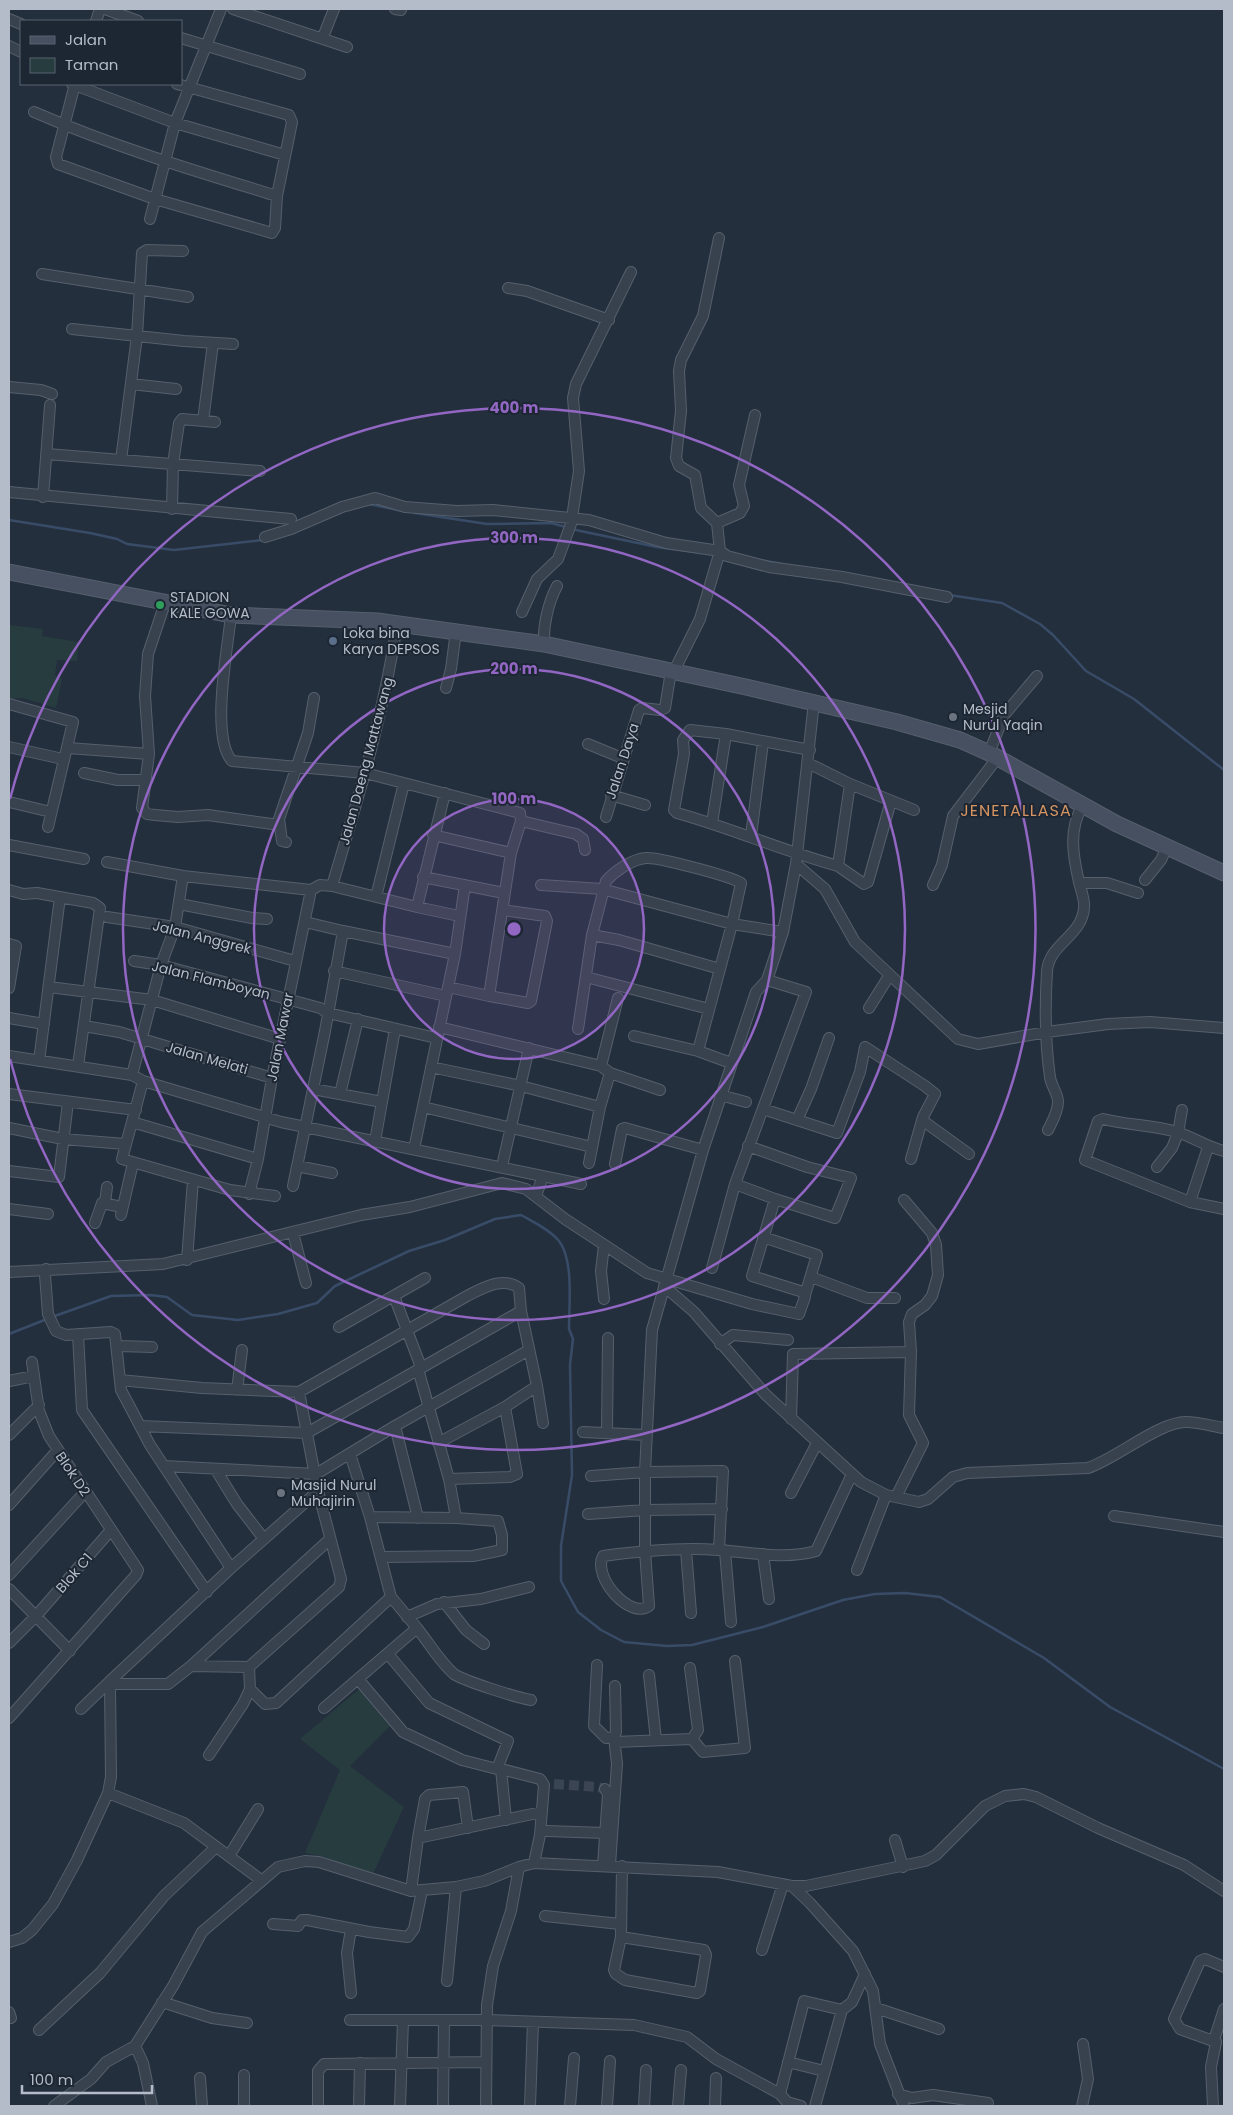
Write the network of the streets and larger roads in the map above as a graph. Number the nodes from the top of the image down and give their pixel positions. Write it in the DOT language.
graph roads {
  1 [pos="105,9"];
  2 [pos="221,9"];
  3 [pos="233,9"];
  4 [pos="334,9"];
  5 [pos="135,20"];
  6 [pos="323,37"];
  7 [pos="182,38"];
  8 [pos="207,47"];
  9 [pos="347,47"];
  10 [pos="300,74"];
  11 [pos="74,85"];
  12 [pos="77,85"];
  13 [pos="180,85"];
  14 [pos="189,88"];
  15 [pos="34,112"];
  16 [pos="175,123"];
  17 [pos="65,126"];
  18 [pos="285,155"];
  19 [pos="167,162"];
  20 [pos="277,196"];
  21 [pos="155,199"];
  22 [pos="150,219"];
  23 [pos="719,238"];
  24 [pos="183,251"];
  25 [pos="631,272"];
  26 [pos="42,274"];
  27 [pos="508,288"];
  28 [pos="140,290"];
  29 [pos="188,297"];
  30 [pos="609,320"];
  31 [pos="72,329"];
  32 [pos="137,336"];
  33 [pos="213,343"];
  34 [pos="234,344"];
  35 [pos="131,384"];
  36 [pos="9,387"];
  37 [pos="176,389"];
  38 [pos="755,415"];
  39 [pos="203,421"];
  40 [pos="215,422"];
  41 [pos="47,454"];
  42 [pos="121,460"];
  43 [pos="173,464"];
  44 [pos="260,471"];
  45 [pos="9,492"];
  46 [pos="43,497"];
  47 [pos="172,509"];
  48 [pos="291,519"];
  49 [pos="571,521"];
  50 [pos="717,523"];
  51 [pos="265,538"];
  52 [pos="720,551"];
  53 [pos="9,572"];
  54 [pos="557,586"];
  55 [pos="947,598"];
  56 [pos="165,603"];
  57 [pos="522,612"];
  58 [pos="231,616"];
  59 [pos="397,624"];
  60 [pos="456,631"];
  61 [pos="544,644"];
  62 [pos="672,671"];
  63 [pos="1037,676"];
  64 [pos="446,688"];
  65 [pos="314,698"];
  66 [pos="814,702"];
  67 [pos="9,704"];
  68 [pos="726,734"];
  69 [pos="763,742"];
  70 [pos="588,744"];
  71 [pos="9,747"];
  72 [pos="68,748"];
  73 [pos="810,750"];
  74 [pos="149,754"];
  75 [pos="994,755"];
  76 [pos="622,758"];
  77 [pos="63,759"];
  78 [pos="808,763"];
  79 [pos="295,766"];
  80 [pos="84,773"];
  81 [pos="364,773"];
  82 [pos="144,780"];
  83 [pos="404,783"];
  84 [pos="850,784"];
  85 [pos="445,793"];
  86 [pos="611,795"];
  87 [pos="891,801"];
  88 [pos="9,802"];
  89 [pos="645,805"];
  90 [pos="1083,805"];
  91 [pos="914,810"];
  92 [pos="51,812"];
  93 [pos="606,817"];
  94 [pos="521,821"];
  95 [pos="712,823"];
  96 [pos="279,825"];
  97 [pos="48,827"];
  98 [pos="433,835"];
  99 [pos="752,836"];
  100 [pos="286,842"];
  101 [pos="9,845"];
  102 [pos="1166,847"];
  103 [pos="585,850"];
  104 [pos="511,853"];
  105 [pos="84,859"];
  106 [pos="796,859"];
  107 [pos="107,862"];
  108 [pos="838,866"];
  109 [pos="1224,873"];
  110 [pos="183,876"];
  111 [pos="423,877"];
  112 [pos="1145,880"];
  113 [pos="1079,883"];
  114 [pos="541,885"];
  115 [pos="933,885"];
  116 [pos="332,886"];
  117 [pos="465,886"];
  118 [pos="315,888"];
  119 [pos="9,890"];
  120 [pos="602,890"];
  121 [pos="1138,893"];
  122 [pos="504,894"];
  123 [pos="376,897"];
  124 [pos="60,898"];
  125 [pos="179,904"];
  126 [pos="417,907"];
  127 [pos="502,910"];
  128 [pos="459,916"];
  129 [pos="107,917"];
  130 [pos="267,919"];
  131 [pos="305,922"];
  132 [pos="732,924"];
  133 [pos="175,927"];
  134 [pos="343,931"];
  135 [pos="783,932"];
  136 [pos="592,935"];
  137 [pos="9,944"];
  138 [pos="455,954"];
  139 [pos="134,961"];
  140 [pos="295,961"];
  141 [pos="161,965"];
  142 [pos="720,969"];
  143 [pos="334,971"];
  144 [pos="586,976"];
  145 [pos="889,976"];
  146 [pos="767,980"];
  147 [pos="49,987"];
  148 [pos="9,988"];
  149 [pos="89,992"];
  150 [pos="447,992"];
  151 [pos="489,996"];
  152 [pos="618,998"];
  153 [pos="152,1000"];
  154 [pos="288,1000"];
  155 [pos="869,1008"];
  156 [pos="709,1009"];
  157 [pos="328,1013"];
  158 [pos="9,1018"];
  159 [pos="358,1018"];
  160 [pos="44,1024"];
  161 [pos="84,1026"];
  162 [pos="439,1027"];
  163 [pos="1224,1028"];
  164 [pos="395,1029"];
  165 [pos="578,1030"];
  166 [pos="1047,1032"];
  167 [pos="634,1036"];
  168 [pos="436,1038"];
  169 [pos="829,1038"];
  170 [pos="142,1039"];
  171 [pos="280,1039"];
  172 [pos="529,1048"];
  173 [pos="698,1052"];
  174 [pos="9,1056"];
  175 [pos="39,1061"];
  176 [pos="731,1062"];
  177 [pos="78,1066"];
  178 [pos="601,1066"];
  179 [pos="431,1067"];
  180 [pos="610,1073"];
  181 [pos="132,1075"];
  182 [pos="272,1078"];
  183 [pos="143,1082"];
  184 [pos="521,1086"];
  185 [pos="313,1089"];
  186 [pos="660,1090"];
  187 [pos="9,1094"];
  188 [pos="340,1094"];
  189 [pos="720,1095"];
  190 [pos="68,1102"];
  191 [pos="382,1102"];
  192 [pos="746,1102"];
  193 [pos="423,1107"];
  194 [pos="600,1107"];
  195 [pos="763,1109"];
  196 [pos="136,1110"];
  197 [pos="1182,1110"];
  198 [pos="265,1118"];
  199 [pos="797,1120"];
  200 [pos="922,1120"];
  201 [pos="132,1122"];
  202 [pos="511,1126"];
  203 [pos="305,1127"];
  204 [pos="9,1128"];
  205 [pos="1048,1130"];
  206 [pos="1178,1133"];
  207 [pos="63,1138"];
  208 [pos="375,1141"];
  209 [pos="125,1144"];
  210 [pos="748,1146"];
  211 [pos="592,1147"];
  212 [pos="1208,1147"];
  213 [pos="414,1149"];
  214 [pos="703,1150"];
  215 [pos="1224,1151"];
  216 [pos="969,1154"];
  217 [pos="258,1158"];
  218 [pos="911,1159"];
  219 [pos="133,1163"];
  220 [pos="589,1163"];
  221 [pos="615,1164"];
  222 [pos="297,1166"];
  223 [pos="502,1166"];
  224 [pos="1157,1167"];
  225 [pos="9,1171"];
  226 [pos="332,1173"];
  227 [pos="543,1176"];
  228 [pos="194,1180"];
  229 [pos="580,1184"];
  230 [pos="735,1184"];
  231 [pos="293,1186"];
  232 [pos="107,1187"];
  233 [pos="249,1194"];
  234 [pos="275,1196"];
  235 [pos="536,1196"];
  236 [pos="775,1200"];
  237 [pos="904,1200"];
  238 [pos="1190,1202"];
  239 [pos="105,1203"];
  240 [pos="9,1208"];
  241 [pos="1224,1208"];
  242 [pos="48,1214"];
  243 [pos="95,1223"];
  244 [pos="293,1232"];
  245 [pos="763,1237"];
  246 [pos="604,1245"];
  247 [pos="187,1260"];
  248 [pos="712,1268"];
  249 [pos="46,1269"];
  250 [pos="9,1272"];
  251 [pos="811,1277"];
  252 [pos="424,1278"];
  253 [pos="665,1282"];
  254 [pos="306,1283"];
  255 [pos="805,1295"];
  256 [pos="394,1296"];
  257 [pos="604,1298"];
  258 [pos="895,1298"];
  259 [pos="521,1311"];
  260 [pos="339,1327"];
  261 [pos="406,1332"];
  262 [pos="78,1334"];
  263 [pos="608,1338"];
  264 [pos="788,1340"];
  265 [pos="720,1344"];
  266 [pos="118,1346"];
  267 [pos="152,1347"];
  268 [pos="242,1350"];
  269 [pos="529,1350"];
  270 [pos="911,1352"];
  271 [pos="32,1362"];
  272 [pos="419,1368"];
  273 [pos="34,1376"];
  274 [pos="120,1380"];
  275 [pos="9,1382"];
  276 [pos="537,1386"];
  277 [pos="237,1390"];
  278 [pos="299,1392"];
  279 [pos="39,1405"];
  280 [pos="429,1406"];
  281 [pos="505,1407"];
  282 [pos="791,1419"];
  283 [pos="543,1423"];
  284 [pos="140,1426"];
  285 [pos="395,1426"];
  286 [pos="1224,1428"];
  287 [pos="307,1432"];
  288 [pos="583,1432"];
  289 [pos="607,1433"];
  290 [pos="9,1435"];
  291 [pos="646,1435"];
  292 [pos="438,1443"];
  293 [pos="816,1443"];
  294 [pos="57,1451"];
  295 [pos="350,1454"];
  296 [pos="164,1466"];
  297 [pos="216,1470"];
  298 [pos="645,1472"];
  299 [pos="316,1474"];
  300 [pos="852,1474"];
  301 [pos="591,1476"];
  302 [pos="449,1480"];
  303 [pos="318,1491"];
  304 [pos="85,1492"];
  305 [pos="792,1493"];
  306 [pos="891,1496"];
  307 [pos="9,1505"];
  308 [pos="722,1509"];
  309 [pos="645,1510"];
  310 [pos="588,1514"];
  311 [pos="1114,1516"];
  312 [pos="370,1517"];
  313 [pos="418,1518"];
  314 [pos="456,1518"];
  315 [pos="111,1530"];
  316 [pos="1224,1532"];
  317 [pos="264,1539"];
  318 [pos="330,1540"];
  319 [pos="686,1550"];
  320 [pos="645,1551"];
  321 [pos="722,1551"];
  322 [pos="763,1554"];
  323 [pos="380,1557"];
  324 [pos="231,1568"];
  325 [pos="857,1570"];
  326 [pos="9,1575"];
  327 [pos="529,1587"];
  328 [pos="9,1589"];
  329 [pos="207,1592"];
  330 [pos="391,1597"];
  331 [pos="769,1599"];
  332 [pos="444,1602"];
  333 [pos="691,1613"];
  334 [pos="36,1616"];
  335 [pos="407,1617"];
  336 [pos="730,1622"];
  337 [pos="417,1628"];
  338 [pos="9,1643"];
  339 [pos="484,1644"];
  340 [pos="70,1652"];
  341 [pos="388,1654"];
  342 [pos="735,1661"];
  343 [pos="597,1665"];
  344 [pos="191,1666"];
  345 [pos="249,1667"];
  346 [pos="690,1668"];
  347 [pos="649,1674"];
  348 [pos="358,1679"];
  349 [pos="110,1683"];
  350 [pos="615,1686"];
  351 [pos="250,1689"];
  352 [pos="531,1700"];
  353 [pos="324,1708"];
  354 [pos="81,1709"];
  355 [pos="9,1718"];
  356 [pos="692,1739"];
  357 [pos="615,1740"];
  358 [pos="656,1740"];
  359 [pos="209,1755"];
  360 [pos="542,1782"];
  361 [pos="554,1784"];
  362 [pos="605,1790"];
  363 [pos="108,1793"];
  364 [pos="258,1809"];
  365 [pos="542,1812"];
  366 [pos="506,1820"];
  367 [pos="468,1828"];
  368 [pos="548,1831"];
  369 [pos="605,1833"];
  370 [pos="418,1838"];
  371 [pos="895,1840"];
  372 [pos="216,1848"];
  373 [pos="229,1856"];
  374 [pos="534,1863"];
  375 [pos="607,1865"];
  376 [pos="622,1866"];
  377 [pos="519,1867"];
  378 [pos="903,1867"];
  379 [pos="261,1880"];
  380 [pos="788,1885"];
  381 [pos="456,1887"];
  382 [pos="417,1891"];
  383 [pos="1224,1891"];
  384 [pos="545,1916"];
  385 [pos="273,1924"];
  386 [pos="620,1924"];
  387 [pos="351,1929"];
  388 [pos="621,1937"];
  389 [pos="9,1942"];
  390 [pos="762,1950"];
  391 [pos="1224,1967"];
  392 [pos="865,1974"];
  393 [pos="447,1982"];
  394 [pos="351,1993"];
  395 [pos="162,2002"];
  396 [pos="876,2008"];
  397 [pos="1224,2009"];
  398 [pos="842,2010"];
  399 [pos="350,2020"];
  400 [pos="403,2020"];
  401 [pos="444,2020"];
  402 [pos="486,2020"];
  403 [pos="533,2022"];
  404 [pos="247,2023"];
  405 [pos="938,2029"];
  406 [pos="39,2030"];
  407 [pos="1214,2040"];
  408 [pos="1083,2044"];
  409 [pos="135,2046"];
  410 [pos="574,2058"];
  411 [pos="444,2062"];
  412 [pos="485,2062"];
  413 [pos="610,2062"];
  414 [pos="788,2062"];
  415 [pos="360,2063"];
  416 [pos="402,2063"];
  417 [pos="646,2070"];
  418 [pos="680,2070"];
  419 [pos="824,2071"];
  420 [pos="244,2075"];
  421 [pos="200,2078"];
  422 [pos="716,2078"];
  423 [pos="780,2094"];
  424 [pos="898,2094"];
  425 [pos="988,2103"];
  426 [pos="54,2106"];
  427 [pos="152,2106"];
  428 [pos="202,2106"];
  429 [pos="244,2106"];
  430 [pos="318,2106"];
  431 [pos="359,2106"];
  432 [pos="400,2106"];
  433 [pos="444,2106"];
  434 [pos="486,2106"];
  435 [pos="530,2106"];
  436 [pos="570,2106"];
  437 [pos="607,2106"];
  438 [pos="644,2106"];
  439 [pos="678,2106"];
  440 [pos="715,2106"];
  441 [pos="801,2106"];
  442 [pos="815,2106"];
  443 [pos="904,2106"];
  444 [pos="1082,2106"];
  445 [pos="1213,2106"];
  1 -- 5 [label="street"];
  2 -- 8 [label="street"];
  3 -- 6 [label="street"];
  4 -- 6 [label="street"];
  6 -- 9 [label="street"];
  7 -- 8 [label="street"];
  8 -- 10 [label="street"];
  8 -- 14 [label="street"];
  11 -- 17 [label="street"];
  12 -- 16 [label="street"];
  13 -- 14 [label="street"];
  14 -- 16 [label="street"];
  14 -- 18 [label="street"];
  15 -- 17 [label="street"];
  16 -- 18 [label="street"];
  16 -- 19 [label="street"];
  17 -- 19 [label="street"];
  17 -- 21 [label="street"];
  18 -- 20 [label="street"];
  19 -- 20 [label="street"];
  19 -- 21 [label="street"];
  20 -- 21 [label="street"];
  21 -- 22 [label="street"];
  23 -- 50 [label="street"];
  24 -- 28 [label="street"];
  25 -- 30 [label="street"];
  26 -- 28 [label="street"];
  27 -- 30 [label="street"];
  28 -- 29 [label="street"];
  28 -- 32 [label="street"];
  30 -- 49 [label="street"];
  31 -- 32 [label="street"];
  32 -- 33 [label="street"];
  32 -- 35 [label="street"];
  33 -- 34 [label="street"];
  33 -- 39 [label="street"];
  35 -- 37 [label="street"];
  35 -- 42 [label="street"];
  36 -- 41 [label="street"];
  38 -- 50 [label="street"];
  39 -- 40 [label="street"];
  39 -- 43 [label="street"];
  41 -- 42 [label="street"];
  41 -- 46 [label="street"];
  42 -- 43 [label="street"];
  43 -- 44 [label="street"];
  43 -- 47 [label="street"];
  45 -- 46 [label="street"];
  46 -- 47 [label="street"];
  47 -- 48 [label="street"];
  49 -- 51 [label="street"];
  49 -- 52 [label="street"];
  49 -- 57 [label="street"];
  50 -- 52 [label="street"];
  52 -- 55 [label="street"];
  52 -- 62 [label="street"];
  53 -- 56 [label="street"];
  54 -- 61 [label="street"];
  56 -- 58 [label="street"];
  56 -- 74 [label="street"];
  58 -- 59 [label="street"];
  58 -- 79 [label="street"];
  59 -- 60 [label="street"];
  59 -- 81 [label="street, Jalan Daeng Mattawang"];
  60 -- 61 [label="street"];
  60 -- 64 [label="street"];
  61 -- 62 [label="street"];
  62 -- 66 [label="street"];
  62 -- 76 [label="street, Jalan Daya"];
  63 -- 75 [label="street"];
  65 -- 79 [label="street"];
  66 -- 73 [label="street"];
  66 -- 75 [label="street"];
  67 -- 72 [label="street"];
  68 -- 69 [label="street"];
  68 -- 95 [label="street"];
  68 -- 95 [label="street"];
  69 -- 73 [label="street"];
  69 -- 99 [label="street"];
  70 -- 76 [label="street"];
  71 -- 77 [label="street"];
  72 -- 74 [label="street"];
  72 -- 77 [label="street"];
  73 -- 78 [label="street"];
  74 -- 82 [label="street"];
  75 -- 90 [label="street"];
  75 -- 115 [label="street"];
  76 -- 86 [label="street, Jalan Daya"];
  77 -- 92 [label="street"];
  78 -- 84 [label="street"];
  78 -- 106 [label="street"];
  79 -- 81 [label="street"];
  79 -- 96 [label="street"];
  80 -- 82 [label="street"];
  81 -- 83 [label="street"];
  81 -- 116 [label="street, Jalan Daeng Mattawang"];
  82 -- 96 [label="street"];
  83 -- 85 [label="street"];
  83 -- 123 [label="street"];
  84 -- 87 [label="street"];
  84 -- 108 [label="street"];
  85 -- 94 [label="street"];
  85 -- 98 [label="street"];
  86 -- 89 [label="street"];
  86 -- 93 [label="street, Jalan Daya"];
  87 -- 91 [label="street"];
  87 -- 108 [label="street"];
  88 -- 92 [label="street"];
  90 -- 102 [label="street"];
  90 -- 113 [label="street"];
  92 -- 97 [label="street"];
  94 -- 103 [label="street"];
  94 -- 104 [label="street"];
  95 -- 99 [label="street"];
  96 -- 100 [label="street"];
  98 -- 104 [label="street"];
  98 -- 111 [label="street"];
  99 -- 106 [label="street"];
  101 -- 105 [label="street"];
  102 -- 109 [label="street"];
  102 -- 112 [label="street"];
  104 -- 122 [label="street"];
  106 -- 108 [label="street"];
  106 -- 135 [label="street"];
  106 -- 145 [label="street"];
  107 -- 110 [label="street"];
  110 -- 118 [label="street"];
  110 -- 125 [label="street"];
  111 -- 117 [label="street"];
  111 -- 126 [label="street"];
  113 -- 121 [label="street"];
  113 -- 166 [label="street"];
  114 -- 120 [label="street"];
  116 -- 118 [label="street"];
  116 -- 123 [label="street"];
  117 -- 122 [label="street"];
  117 -- 128 [label="street"];
  118 -- 131 [label="street, Jalan Mawar"];
  119 -- 124 [label="street"];
  120 -- 132 [label="street"];
  120 -- 132 [label="street"];
  120 -- 136 [label="street"];
  122 -- 127 [label="street"];
  123 -- 126 [label="street"];
  124 -- 147 [label="street"];
  124 -- 149 [label="street"];
  125 -- 130 [label="street"];
  125 -- 133 [label="street"];
  126 -- 128 [label="street"];
  127 -- 151 [label="street"];
  127 -- 151 [label="street"];
  128 -- 138 [label="street"];
  129 -- 133 [label="street, Jalan Anggrek"];
  131 -- 134 [label="street"];
  131 -- 140 [label="street, Jalan Mawar"];
  132 -- 135 [label="street"];
  132 -- 142 [label="street"];
  133 -- 140 [label="street, Jalan Anggrek"];
  133 -- 141 [label="street"];
  134 -- 138 [label="street"];
  134 -- 143 [label="street"];
  135 -- 146 [label="street"];
  136 -- 142 [label="street"];
  136 -- 144 [label="street"];
  137 -- 148 [label="street"];
  138 -- 150 [label="street"];
  139 -- 141 [label="street, Jalan Flamboyan"];
  140 -- 154 [label="street, Jalan Mawar"];
  141 -- 153 [label="street"];
  141 -- 154 [label="street, Jalan Flamboyan"];
  142 -- 156 [label="street"];
  143 -- 150 [label="street"];
  143 -- 157 [label="street"];
  144 -- 156 [label="street"];
  144 -- 165 [label="street"];
  145 -- 155 [label="street"];
  145 -- 166 [label="street"];
  146 -- 176 [label="street"];
  146 -- 195 [label="street"];
  147 -- 149 [label="street"];
  147 -- 160 [label="street"];
  149 -- 153 [label="street"];
  149 -- 161 [label="street"];
  150 -- 151 [label="street"];
  150 -- 162 [label="street"];
  152 -- 178 [label="street"];
  153 -- 170 [label="street"];
  153 -- 171 [label="street"];
  154 -- 157 [label="street, Jalan Flamboyan"];
  154 -- 171 [label="street, Jalan Mawar"];
  156 -- 173 [label="street"];
  157 -- 159 [label="street, Jalan Flamboyan"];
  157 -- 185 [label="street"];
  158 -- 160 [label="street"];
  159 -- 164 [label="street, Jalan Flamboyan"];
  159 -- 188 [label="street"];
  160 -- 175 [label="street"];
  161 -- 170 [label="street, Jalan Melati"];
  161 -- 177 [label="street"];
  162 -- 168 [label="street"];
  162 -- 172 [label="street"];
  163 -- 166 [label="street"];
  164 -- 168 [label="street, Jalan Flamboyan"];
  164 -- 191 [label="street"];
  166 -- 205 [label="street"];
  167 -- 173 [label="street"];
  168 -- 179 [label="street"];
  169 -- 199 [label="street"];
  170 -- 181 [label="street"];
  170 -- 182 [label="street, Jalan Melati"];
  171 -- 182 [label="street, Jalan Mawar"];
  172 -- 178 [label="street"];
  172 -- 184 [label="street"];
  173 -- 176 [label="street"];
  174 -- 175 [label="street"];
  175 -- 177 [label="street"];
  176 -- 189 [label="street"];
  177 -- 181 [label="street"];
  178 -- 180 [label="street"];
  179 -- 184 [label="street"];
  179 -- 193 [label="street"];
  180 -- 186 [label="street"];
  180 -- 194 [label="street"];
  181 -- 183 [label="street"];
  182 -- 198 [label="street, Jalan Mawar"];
  183 -- 196 [label="street"];
  183 -- 198 [label="street"];
  184 -- 194 [label="street"];
  184 -- 202 [label="street"];
  185 -- 188 [label="street"];
  185 -- 203 [label="street"];
  187 -- 190 [label="street"];
  188 -- 191 [label="street"];
  189 -- 192 [label="street"];
  189 -- 214 [label="street"];
  190 -- 196 [label="street"];
  190 -- 207 [label="street"];
  191 -- 208 [label="street"];
  193 -- 202 [label="street"];
  193 -- 213 [label="street"];
  194 -- 211 [label="street"];
  195 -- 199 [label="street"];
  195 -- 210 [label="street"];
  196 -- 201 [label="street"];
  197 -- 206 [label="street"];
  198 -- 203 [label="street"];
  198 -- 217 [label="street, Jalan Mawar"];
  199 -- 200 [label="street"];
  200 -- 216 [label="street"];
  200 -- 218 [label="street"];
  201 -- 209 [label="street"];
  201 -- 217 [label="street"];
  202 -- 211 [label="street"];
  202 -- 223 [label="street"];
  203 -- 208 [label="street"];
  203 -- 222 [label="street"];
  204 -- 207 [label="street"];
  206 -- 212 [label="street"];
  206 -- 224 [label="street"];
  206 -- 238 [label="street"];
  207 -- 209 [label="street"];
  207 -- 225 [label="street"];
  208 -- 213 [label="street"];
  209 -- 219 [label="street"];
  210 -- 230 [label="street"];
  210 -- 236 [label="street"];
  211 -- 220 [label="street"];
  212 -- 215 [label="street"];
  212 -- 238 [label="street"];
  213 -- 223 [label="street"];
  214 -- 221 [label="street"];
  214 -- 253 [label="street"];
  217 -- 233 [label="street, Jalan Mawar"];
  219 -- 228 [label="street"];
  219 -- 239 [label="street"];
  222 -- 226 [label="street"];
  222 -- 231 [label="street"];
  223 -- 227 [label="street"];
  227 -- 229 [label="street"];
  227 -- 235 [label="street"];
  228 -- 233 [label="street"];
  228 -- 247 [label="street"];
  230 -- 236 [label="street"];
  230 -- 248 [label="street"];
  232 -- 239 [label="street"];
  233 -- 234 [label="street"];
  235 -- 244 [label="street"];
  235 -- 246 [label="street"];
  236 -- 245 [label="street"];
  237 -- 270 [label="street"];
  238 -- 241 [label="street"];
  239 -- 243 [label="street"];
  240 -- 242 [label="street"];
  244 -- 247 [label="street"];
  244 -- 254 [label="street"];
  245 -- 251 [label="street"];
  245 -- 255 [label="street"];
  246 -- 253 [label="street"];
  246 -- 257 [label="street"];
  247 -- 249 [label="street"];
  249 -- 250 [label="street"];
  249 -- 262 [label="street"];
  251 -- 255 [label="street"];
  251 -- 258 [label="street"];
  252 -- 256 [label="street"];
  253 -- 255 [label="street"];
  253 -- 265 [label="street"];
  253 -- 291 [label="street"];
  256 -- 260 [label="street"];
  256 -- 261 [label="street"];
  259 -- 261 [label="street"];
  259 -- 269 [label="street"];
  259 -- 272 [label="street"];
  261 -- 272 [label="street"];
  261 -- 278 [label="street"];
  262 -- 266 [label="street"];
  262 -- 329 [label="street"];
  263 -- 289 [label="street"];
  264 -- 265 [label="street"];
  265 -- 282 [label="street"];
  266 -- 267 [label="street"];
  266 -- 274 [label="street"];
  268 -- 277 [label="street"];
  269 -- 276 [label="street"];
  269 -- 280 [label="street"];
  270 -- 282 [label="street"];
  270 -- 306 [label="street"];
  271 -- 273 [label="street, Blok D2"];
  272 -- 280 [label="street"];
  272 -- 287 [label="street"];
  273 -- 275 [label="street"];
  273 -- 279 [label="street, Blok D2"];
  274 -- 277 [label="street"];
  274 -- 284 [label="street"];
  276 -- 281 [label="street"];
  276 -- 283 [label="street"];
  277 -- 278 [label="street"];
  278 -- 287 [label="street"];
  279 -- 290 [label="street"];
  279 -- 294 [label="street, Blok D2"];
  280 -- 285 [label="street"];
  280 -- 292 [label="street"];
  281 -- 292 [label="street"];
  281 -- 302 [label="street"];
  282 -- 293 [label="street"];
  284 -- 287 [label="street"];
  284 -- 296 [label="street"];
  285 -- 295 [label="street"];
  285 -- 313 [label="street"];
  286 -- 306 [label="street"];
  287 -- 299 [label="street"];
  288 -- 289 [label="street"];
  289 -- 291 [label="street"];
  291 -- 298 [label="street"];
  292 -- 302 [label="street"];
  293 -- 300 [label="street"];
  293 -- 305 [label="street"];
  294 -- 304 [label="street, Blok D2"];
  294 -- 307 [label="street"];
  295 -- 299 [label="street"];
  295 -- 312 [label="street"];
  296 -- 297 [label="street"];
  296 -- 324 [label="street"];
  297 -- 299 [label="street"];
  297 -- 317 [label="street"];
  298 -- 301 [label="street"];
  298 -- 308 [label="street"];
  298 -- 309 [label="street"];
  299 -- 303 [label="street"];
  300 -- 306 [label="street"];
  300 -- 322 [label="street"];
  302 -- 314 [label="street"];
  303 -- 317 [label="street"];
  303 -- 318 [label="street"];
  304 -- 315 [label="street, Blok D2"];
  304 -- 326 [label="street"];
  306 -- 325 [label="street"];
  308 -- 309 [label="street"];
  308 -- 321 [label="street"];
  309 -- 310 [label="street"];
  309 -- 320 [label="street"];
  311 -- 316 [label="street"];
  312 -- 313 [label="street"];
  312 -- 323 [label="street"];
  313 -- 314 [label="street"];
  314 -- 323 [label="street"];
  315 -- 334 [label="street, Blok C1"];
  315 -- 340 [label="street, Blok D2"];
  317 -- 324 [label="street"];
  318 -- 344 [label="street"];
  318 -- 345 [label="street"];
  319 -- 320 [label="street"];
  319 -- 321 [label="street"];
  319 -- 333 [label="street"];
  320 -- 320 [label="street"];
  321 -- 322 [label="street"];
  321 -- 336 [label="street"];
  322 -- 331 [label="street"];
  323 -- 330 [label="street"];
  324 -- 329 [label="street"];
  327 -- 332 [label="street"];
  328 -- 334 [label="street"];
  329 -- 349 [label="street"];
  330 -- 335 [label="street"];
  330 -- 351 [label="street"];
  332 -- 335 [label="street"];
  332 -- 339 [label="street"];
  334 -- 338 [label="street, Blok C1"];
  334 -- 340 [label="street"];
  335 -- 337 [label="street"];
  337 -- 341 [label="street"];
  337 -- 352 [label="street"];
  340 -- 355 [label="street"];
  341 -- 348 [label="street"];
  341 -- 348 [label="street"];
  342 -- 356 [label="street"];
  343 -- 357 [label="street"];
  344 -- 345 [label="street"];
  344 -- 349 [label="street"];
  345 -- 351 [label="street"];
  346 -- 356 [label="street"];
  347 -- 358 [label="street"];
  348 -- 353 [label="street"];
  349 -- 354 [label="street"];
  349 -- 363 [label="street"];
  350 -- 357 [label="street"];
  351 -- 359 [label="street"];
  356 -- 358 [label="street"];
  357 -- 358 [label="street"];
  357 -- 375 [label="street"];
  360 -- 361 [label="street"];
  360 -- 365 [label="street"];
  360 -- 366 [label="street"];
  362 -- 369 [label="street"];
  363 -- 372 [label="street"];
  363 -- 389 [label="street"];
  364 -- 373 [label="street"];
  365 -- 366 [label="street"];
  365 -- 374 [label="street"];
  366 -- 367 [label="street"];
  367 -- 370 [label="street"];
  367 -- 370 [label="street"];
  368 -- 369 [label="street"];
  369 -- 375 [label="street"];
  370 -- 382 [label="street"];
  371 -- 378 [label="street"];
  372 -- 373 [label="street"];
  372 -- 406 [label="street"];
  373 -- 379 [label="street"];
  374 -- 375 [label="street"];
  374 -- 377 [label="street"];
  375 -- 376 [label="street"];
  376 -- 380 [label="street"];
  376 -- 386 [label="street"];
  377 -- 381 [label="street"];
  377 -- 402 [label="street"];
  378 -- 380 [label="street"];
  378 -- 383 [label="street"];
  379 -- 382 [label="street"];
  379 -- 395 [label="street"];
  380 -- 390 [label="street"];
  380 -- 392 [label="street"];
  381 -- 382 [label="street"];
  381 -- 393 [label="street"];
  382 -- 387 [label="street"];
  384 -- 386 [label="street"];
  385 -- 387 [label="street"];
  386 -- 388 [label="street"];
  387 -- 394 [label="street"];
  388 -- 388 [label="street"];
  391 -- 407 [label="street"];
  392 -- 396 [label="street"];
  392 -- 398 [label="street"];
  395 -- 404 [label="street"];
  395 -- 409 [label="street"];
  396 -- 405 [label="street"];
  396 -- 424 [label="street"];
  397 -- 407 [label="street"];
  398 -- 414 [label="street"];
  398 -- 419 [label="street"];
  399 -- 400 [label="street"];
  400 -- 401 [label="street"];
  400 -- 416 [label="street"];
  401 -- 402 [label="street"];
  401 -- 411 [label="street"];
  402 -- 403 [label="street"];
  402 -- 412 [label="street"];
  403 -- 423 [label="street"];
  403 -- 435 [label="street"];
  407 -- 445 [label="street"];
  408 -- 444 [label="street"];
  409 -- 426 [label="street"];
  409 -- 427 [label="street"];
  410 -- 436 [label="street"];
  411 -- 412 [label="street"];
  411 -- 416 [label="street"];
  411 -- 433 [label="street"];
  412 -- 434 [label="street"];
  413 -- 437 [label="street"];
  414 -- 419 [label="street"];
  414 -- 423 [label="street"];
  415 -- 416 [label="street"];
  415 -- 430 [label="street"];
  415 -- 431 [label="street"];
  416 -- 432 [label="street"];
  417 -- 438 [label="street"];
  418 -- 439 [label="street"];
  419 -- 442 [label="street"];
  420 -- 429 [label="street"];
  421 -- 428 [label="street"];
  422 -- 440 [label="street"];
  423 -- 441 [label="street"];
  424 -- 425 [label="street"];
  424 -- 443 [label="street"];
}
